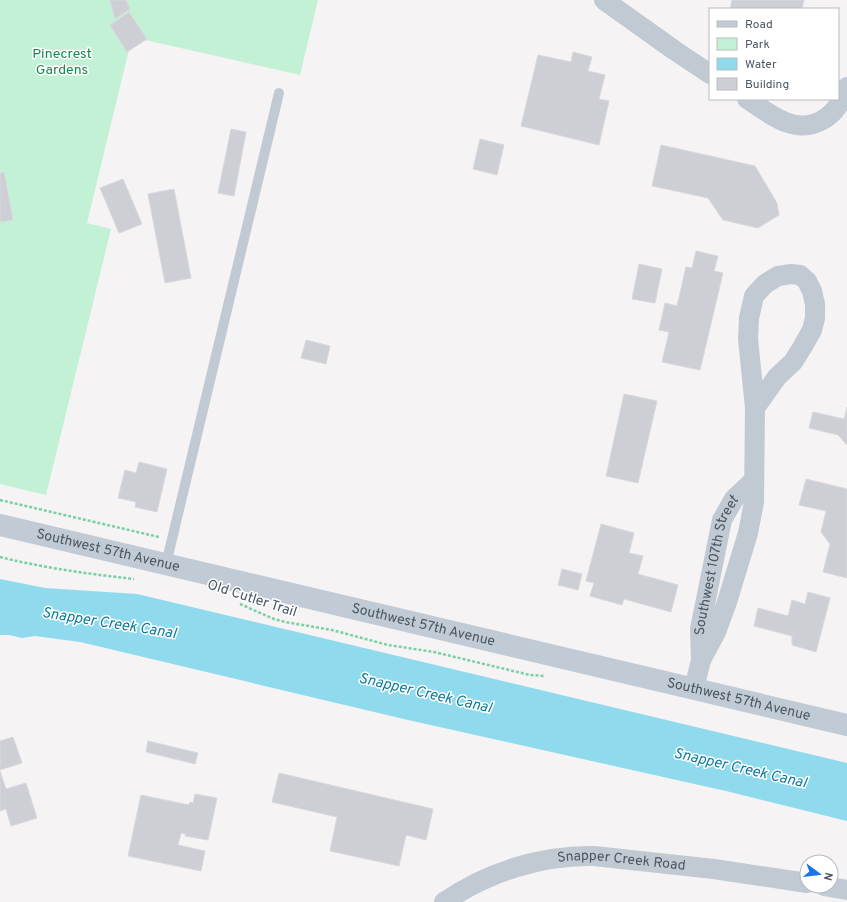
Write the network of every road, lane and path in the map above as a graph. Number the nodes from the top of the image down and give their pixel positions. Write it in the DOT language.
graph roads {
  1 [pos="604,0"];
  2 [pos="709,73"];
  3 [pos="847,87"];
  4 [pos="280,93"];
  5 [pos="748,100"];
  6 [pos="755,408"];
  7 [pos="754,480"];
  8 [pos="0,500"];
  9 [pos="0,525"];
  10 [pos="163,538"];
  11 [pos="0,557"];
  12 [pos="166,564"];
  13 [pos="141,580"];
  14 [pos="238,603"];
  15 [pos="701,660"];
  16 [pos="548,676"];
  17 [pos="694,689"];
  18 [pos="847,725"];
  19 [pos="799,882"];
  20 [pos="444,902"];
  1 -- 2 [label="street"];
  3 -- 5 [label="street"];
  4 -- 12 [label="lane"];
  6 -- 6 [label="street, Southwest 107th Street"];
  6 -- 7 [label="street, Southwest 107th Street"];
  7 -- 15 [label="street, Southwest 107th Street"];
  7 -- 15 [label="street, Southwest 107th Street"];
  8 -- 10 [label="path"];
  9 -- 12 [label="main road, Southwest 57th Avenue"];
  11 -- 13 [label="path"];
  12 -- 17 [label="main road, Southwest 57th Avenue"];
  14 -- 16 [label="path, Old Cutler Trail"];
  15 -- 17 [label="street, Southwest 107th Street"];
  17 -- 18 [label="main road, Southwest 57th Avenue"];
  19 -- 20 [label="street, Snapper Creek Road"];
}
